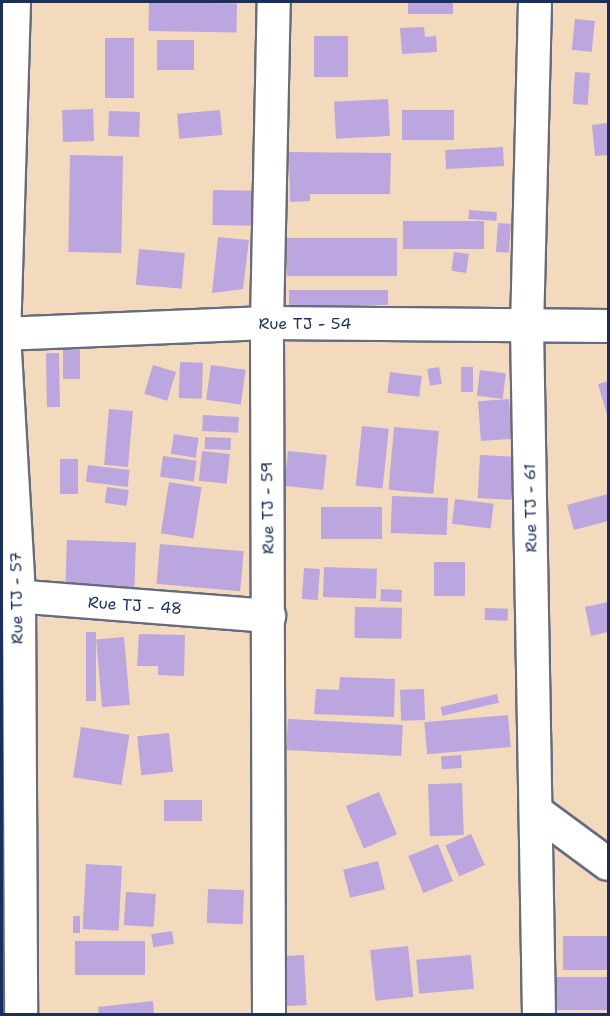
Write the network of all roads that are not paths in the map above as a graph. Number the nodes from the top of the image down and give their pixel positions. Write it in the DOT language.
graph roads {
  1 [pos="14,2"];
  2 [pos="274,2"];
  3 [pos="535,2"];
  4 [pos="267,323"];
  5 [pos="609,326"];
  6 [pos="527,327"];
  7 [pos="3,334"];
  8 [pos="10,596"];
  9 [pos="269,616"];
  10 [pos="9,777"];
  11 [pos="536,811"];
  12 [pos="609,864"];
  13 [pos="21,1014"];
  14 [pos="269,1014"];
  15 [pos="539,1014"];
  1 -- 7 [label="street, Rue TJ - 57"];
  2 -- 4 [label="street, Rue TJ - 59"];
  3 -- 6 [label="street, Rue TJ - 61"];
  4 -- 6 [label="street, Rue TJ - 54"];
  4 -- 7 [label="street, Rue TJ - 54"];
  4 -- 9 [label="street, Rue TJ - 59"];
  5 -- 6 [label="street, Rue TJ - 54"];
  6 -- 11 [label="street, Rue TJ - 61"];
  7 -- 8 [label="street, Rue TJ - 57"];
  8 -- 9 [label="street, Rue TJ - 48"];
  8 -- 10 [label="street, Rue TJ - 57"];
  9 -- 14 [label="street, Rue TJ - 59"];
  10 -- 13 [label="street, Rue TJ - 57"];
  11 -- 12 [label="street"];
  11 -- 15 [label="street, Rue TJ - 61"];
}
